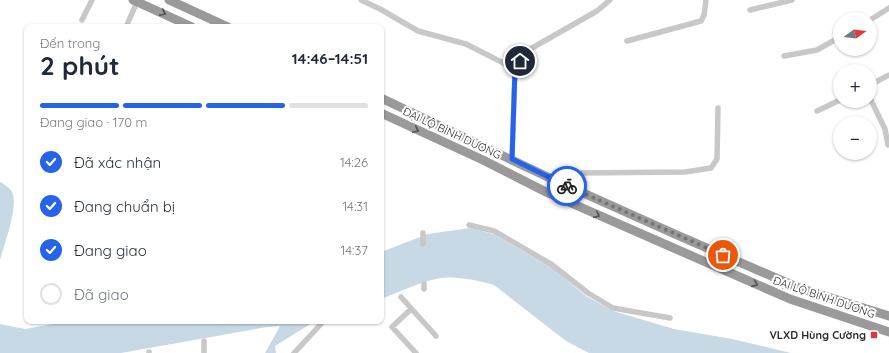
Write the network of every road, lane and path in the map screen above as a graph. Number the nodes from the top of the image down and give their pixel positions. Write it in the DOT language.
graph roads {
  1 [pos="92,0"];
  2 [pos="169,0"];
  3 [pos="361,0"];
  4 [pos="610,0"];
  5 [pos="706,0"];
  6 [pos="792,0"];
  7 [pos="135,1"];
  8 [pos="889,8"];
  9 [pos="189,9"];
  10 [pos="750,10"];
  11 [pos="877,16"];
  12 [pos="82,20"];
  13 [pos="183,23"];
  14 [pos="127,24"];
  15 [pos="222,24"];
  16 [pos="627,40"];
  17 [pos="833,41"];
  18 [pos="784,56"];
  19 [pos="515,69"];
  20 [pos="889,75"];
  21 [pos="877,81"];
  22 [pos="384,99"];
  23 [pos="833,103"];
  24 [pos="718,108"];
  25 [pos="875,108"];
  26 [pos="817,111"];
  27 [pos="384,114"];
  28 [pos="888,145"];
  29 [pos="512,159"];
  30 [pos="552,179"];
  31 [pos="546,192"];
  32 [pos="469,224"];
  33 [pos="423,233"];
  34 [pos="423,244"];
  35 [pos="401,298"];
  36 [pos="411,309"];
  37 [pos="889,316"];
  38 [pos="670,318"];
  39 [pos="321,324"];
  40 [pos="889,332"];
  41 [pos="436,336"];
  42 [pos="204,341"];
  43 [pos="204,353"];
  44 [pos="294,353"];
  45 [pos="416,353"];
  1 -- 12 [label="street"];
  2 -- 9 [label="highway"];
  3 -- 19 [label="street"];
  4 -- 19 [label="street"];
  5 -- 16 [label="street"];
  6 -- 10 [label="street"];
  7 -- 13 [label="highway, one-way"];
  7 -- 14 [label="street"];
  8 -- 11 [label="street"];
  9 -- 13 [label="highway"];
  9 -- 15 [label="highway"];
  17 -- 18 [label="street"];
  19 -- 29 [label="street"];
  20 -- 21 [label="street"];
  22 -- 29 [label="highway, ĐẠI LỘ BÌNH DƯƠNG"];
  23 -- 26 [label="street"];
  24 -- 30 [label="street"];
  25 -- 28 [label="street"];
  27 -- 31 [label="highway, ĐẠI LỘ BÌNH DƯƠNG, one-way"];
  29 -- 30 [label="highway, ĐẠI LỘ BÌNH DƯƠNG"];
  30 -- 31 [label="highway"];
  30 -- 37 [label="highway, ĐẠI LỘ BÌNH DƯƠNG"];
  31 -- 40 [label="highway, ĐẠI LỘ BÌNH DƯƠNG, one-way"];
  32 -- 38 [label="street"];
  33 -- 34 [label="street"];
  35 -- 36 [label="street"];
  36 -- 41 [label="street"];
  36 -- 45 [label="street"];
  39 -- 44 [label="street"];
  42 -- 43 [label="street"];
}
